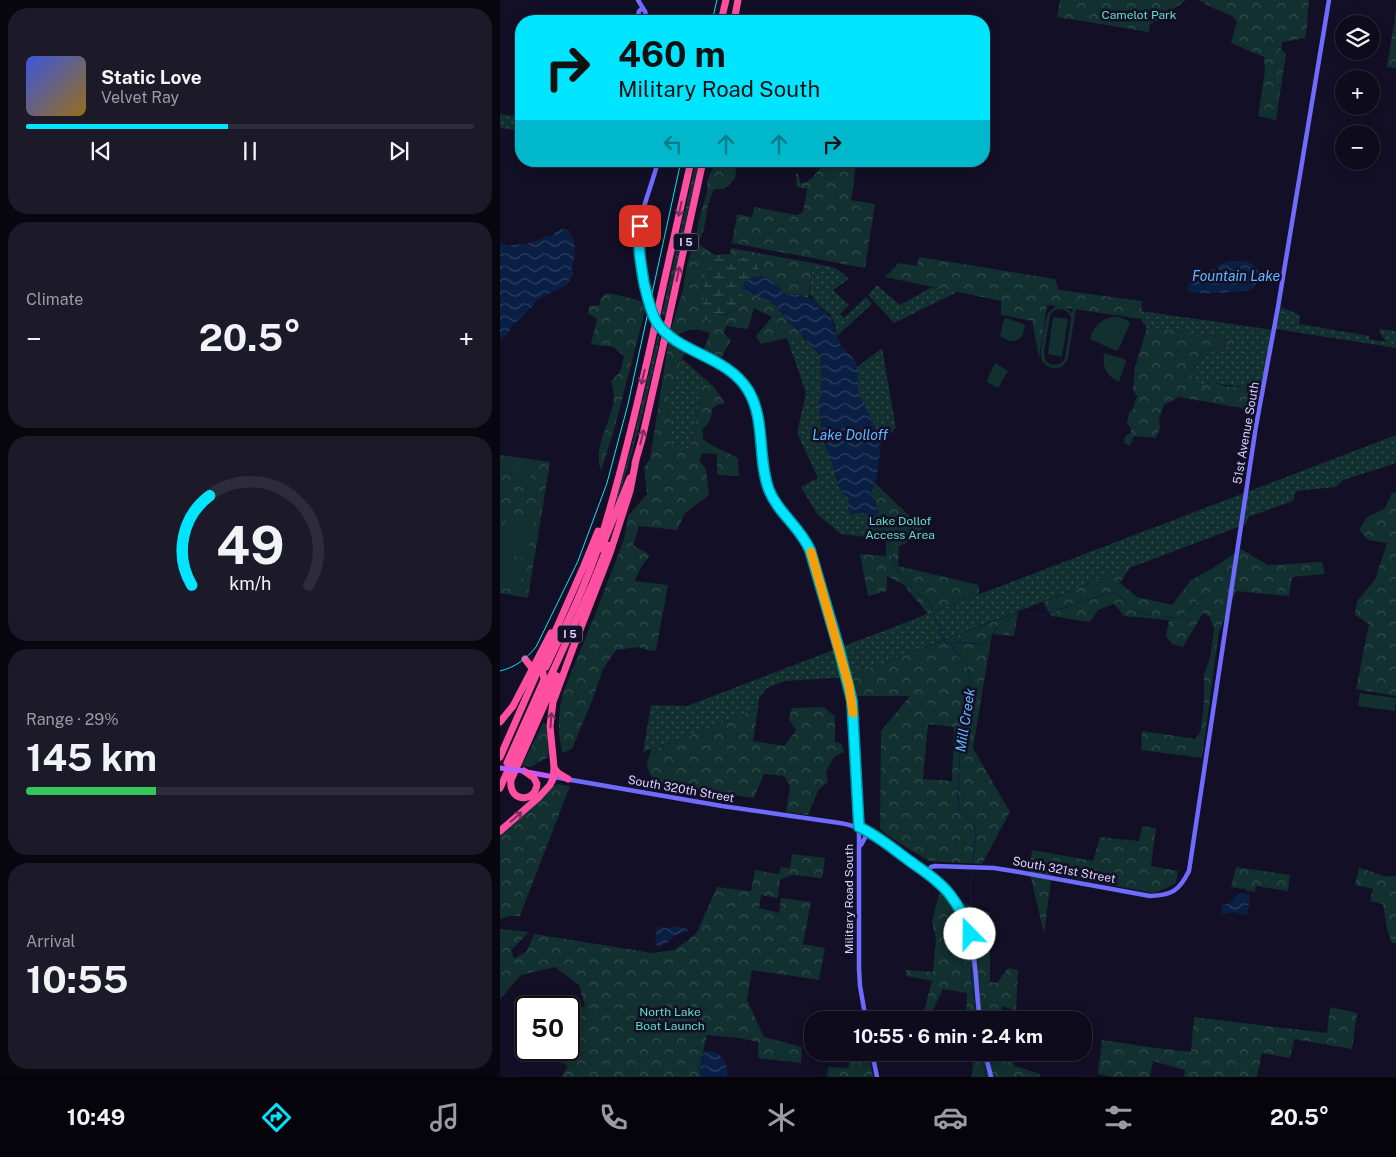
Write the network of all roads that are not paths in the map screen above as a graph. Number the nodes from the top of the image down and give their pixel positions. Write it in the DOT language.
graph roads {
  1 [pos="726,0"];
  2 [pos="738,0"];
  3 [pos="1329,0"];
  4 [pos="638,1"];
  5 [pos="643,15"];
  6 [pos="722,15"];
  7 [pos="735,15"];
  8 [pos="656,167"];
  9 [pos="690,167"];
  10 [pos="702,167"];
  11 [pos="636,460"];
  12 [pos="631,476"];
  13 [pos="617,479"];
  14 [pos="584,619"];
  15 [pos="560,621"];
  16 [pos="551,660"];
  17 [pos="527,665"];
  18 [pos="541,672"];
  19 [pos="539,687"];
  20 [pos="500,722"];
  21 [pos="500,757"];
  22 [pos="554,767"];
  23 [pos="500,769"];
  24 [pos="524,772"];
  25 [pos="554,776"];
  26 [pos="500,779"];
  27 [pos="568,779"];
  28 [pos="500,788"];
  29 [pos="859,827"];
  30 [pos="500,831"];
  31 [pos="872,834"];
  32 [pos="859,848"];
  33 [pos="1189,871"];
  34 [pos="926,873"];
  35 [pos="864,1011"];
  36 [pos="979,1011"];
  37 [pos="874,1061"];
  38 [pos="987,1061"];
  39 [pos="877,1077"];
  40 [pos="991,1077"];
  1 -- 6 [label="highway"];
  2 -- 7 [label="highway"];
  3 -- 33 [label="main road, 51st Avenue South"];
  4 -- 5 [label="main road"];
  8 -- 29 [label="main road, Military Road South"];
  9 -- 13 [label="highway, I 5, one-way, bridge"];
  11 -- 10 [label="highway, I 5, one-way, bridge"];
  11 -- 12 [label="highway, I 5"];
  11 -- 14 [label="highway"];
  12 -- 16 [label="highway"];
  12 -- 28 [label="highway, I 5"];
  13 -- 15 [label="highway, I 5"];
  13 -- 16 [label="highway"];
  22 -- 14 [label="highway, one-way"];
  14 -- 24 [label="highway"];
  15 -- 20 [label="highway"];
  15 -- 21 [label="highway, I 5"];
  16 -- 18 [label="highway"];
  17 -- 18 [label="highway, bridge"];
  18 -- 19 [label="highway"];
  19 -- 23 [label="highway"];
  19 -- 26 [label="highway"];
  22 -- 25 [label="highway"];
  22 -- 27 [label="highway"];
  23 -- 24 [label="main road, South 320th Street, bridge"];
  24 -- 25 [label="main road, South 320th Street"];
  25 -- 27 [label="main road, South 320th Street"];
  30 -- 25 [label="highway, one-way"];
  27 -- 29 [label="main road, South 320th Street"];
  29 -- 31 [label="main road, South 320th Street"];
  29 -- 32 [label="main road, Military Road South"];
  31 -- 32 [label="main road"];
  31 -- 34 [label="main road, South 320th Street"];
  32 -- 35 [label="main road, Military Road South"];
  33 -- 34 [label="main road, South 321st Street"];
  34 -- 36 [label="main road, South 320th Street"];
  37 -- 39 [label="main road"];
  38 -- 40 [label="main road"];
}
